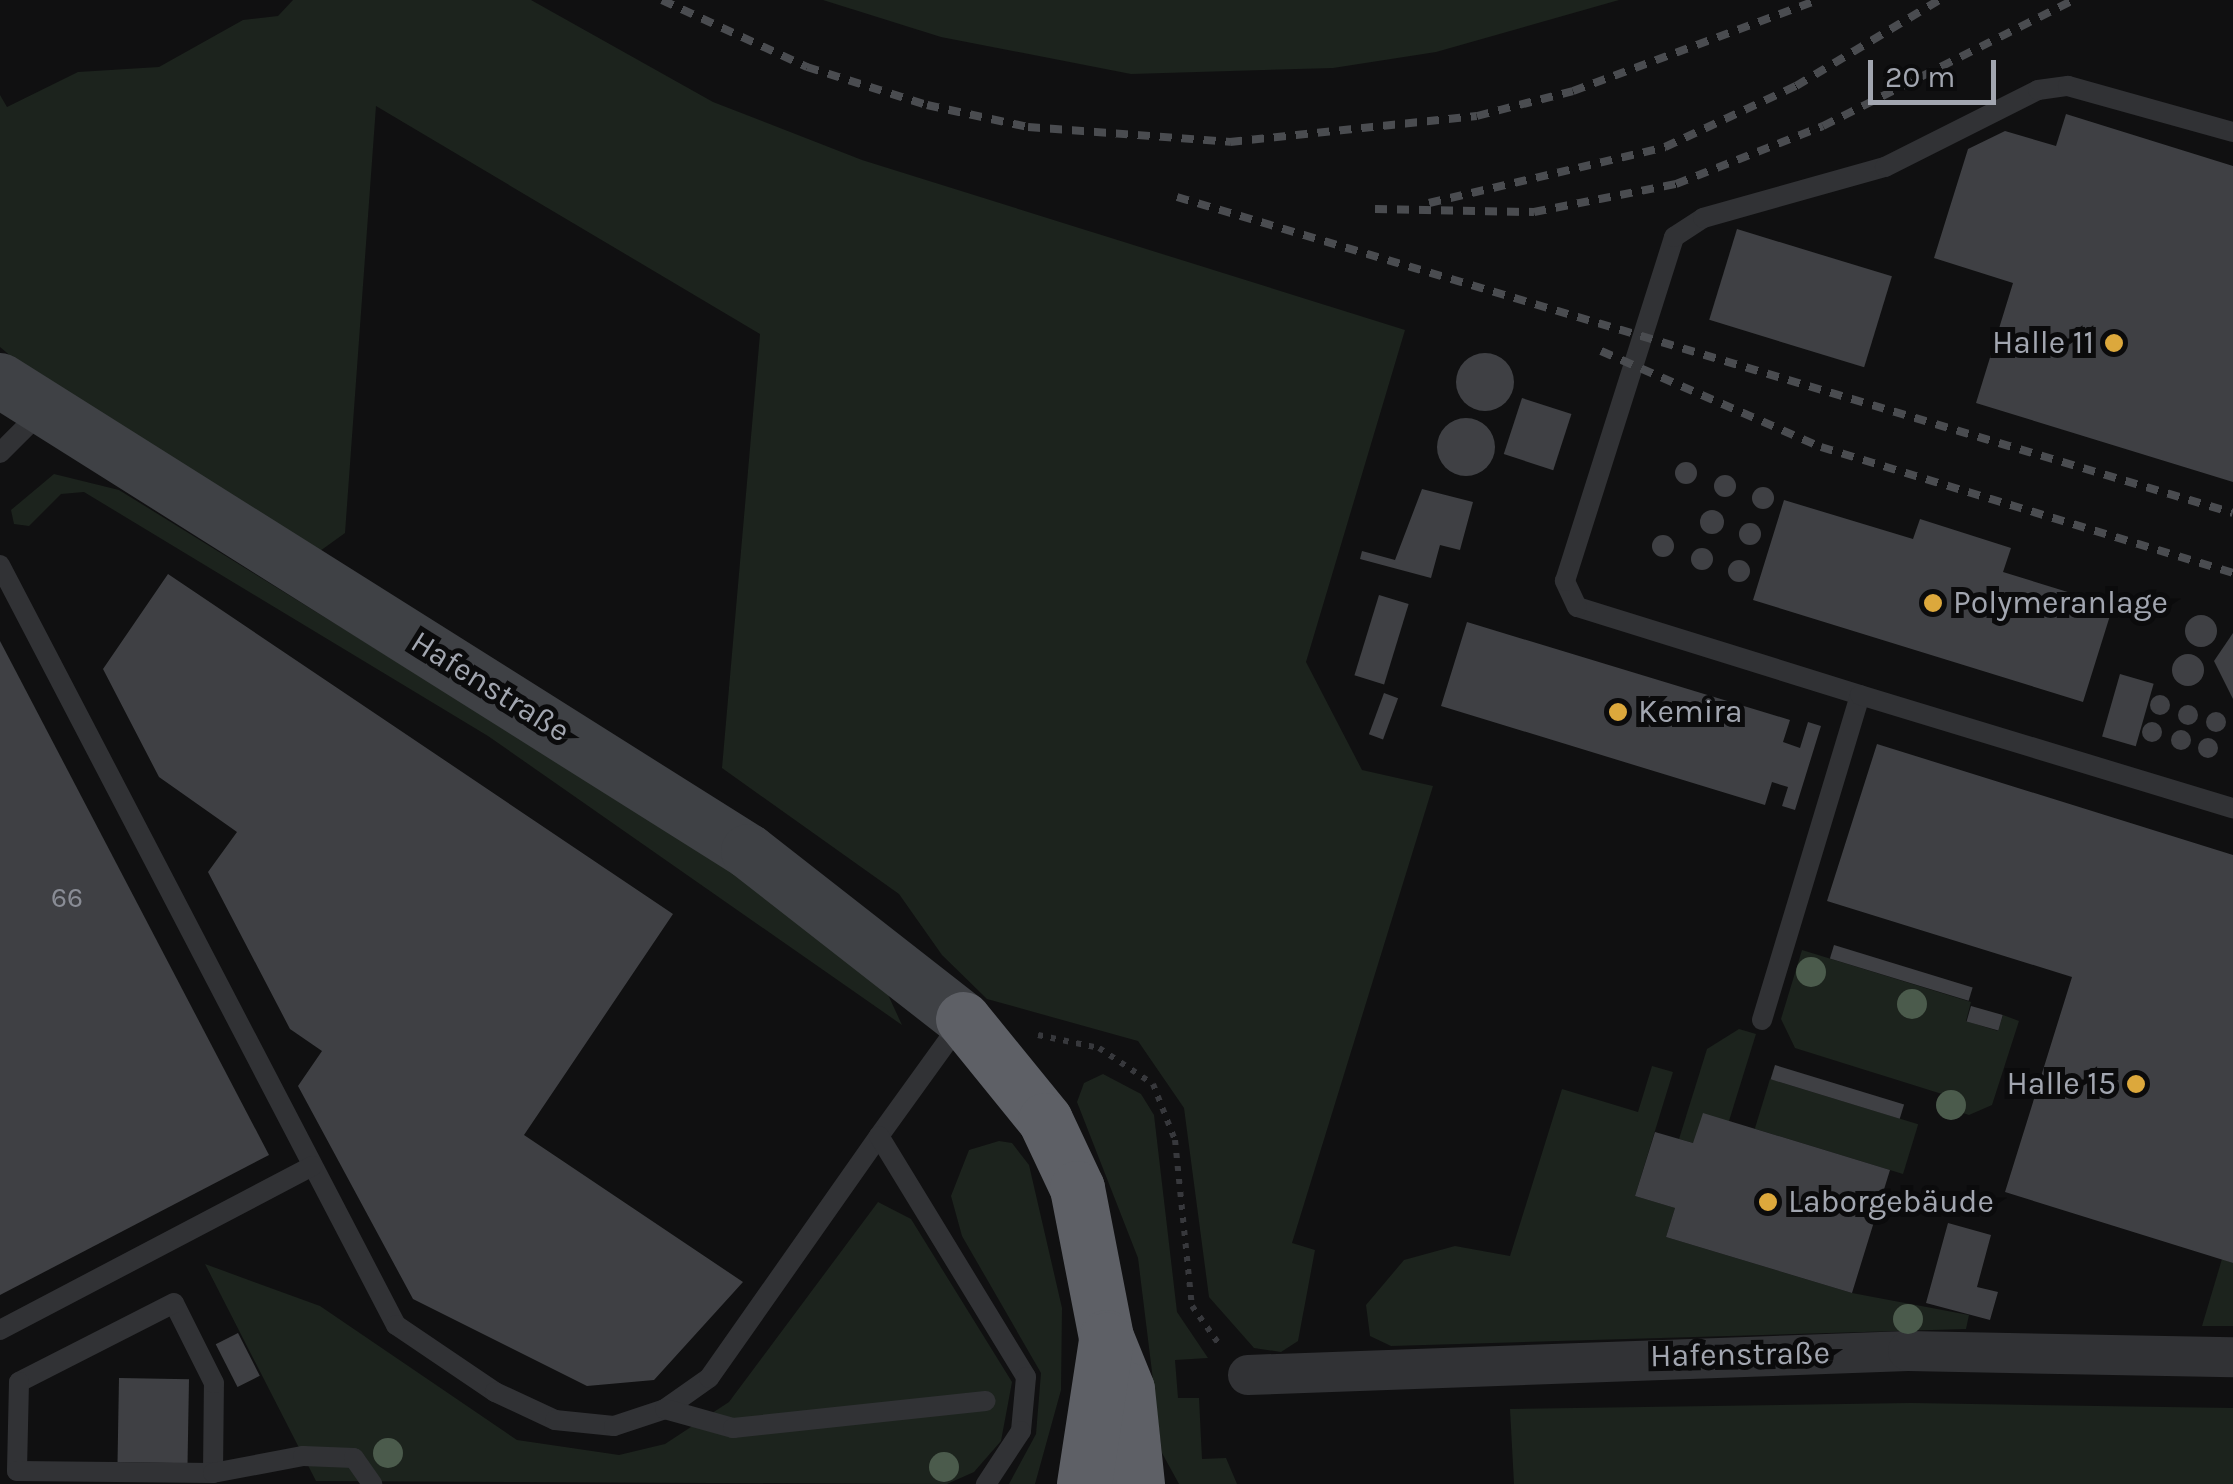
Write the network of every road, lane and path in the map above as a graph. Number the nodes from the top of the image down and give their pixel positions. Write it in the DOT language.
graph roads {
  1 [pos="2233,132"];
  2 [pos="20,396"];
  3 [pos="0,453"];
  4 [pos="0,565"];
  5 [pos="1860,694"];
  6 [pos="2233,808"];
  7 [pos="963,1019"];
  8 [pos="1762,1020"];
  9 [pos="879,1136"];
  10 [pos="313,1166"];
  11 [pos="0,1330"];
  12 [pos="1106,1337"];
  13 [pos="2233,1357"];
  14 [pos="1248,1375"];
  15 [pos="986,1402"];
  16 [pos="665,1409"];
  17 [pos="1086,1461"];
  18 [pos="213,1474"];
  19 [pos="1143,1478"];
  20 [pos="372,1484"];
  21 [pos="986,1484"];
  22 [pos="1059,1484"];
  1 -- 5 [label="lane"];
  2 -- 3 [label="lane"];
  2 -- 7 [label="street, Hafenstraße"];
  4 -- 10 [label="lane"];
  5 -- 6 [label="lane"];
  5 -- 8 [label="lane"];
  7 -- 9 [label="lane"];
  7 -- 12 [label="highway"];
  7 -- 14 [label="path"];
  9 -- 16 [label="lane"];
  9 -- 21 [label="lane"];
  10 -- 11 [label="lane"];
  10 -- 16 [label="lane"];
  12 -- 17 [label="highway"];
  12 -- 19 [label="highway"];
  13 -- 14 [label="street, Hafenstraße"];
  15 -- 16 [label="lane"];
  17 -- 22 [label="highway"];
  18 -- 18 [label="lane"];
  18 -- 20 [label="lane"];
}
